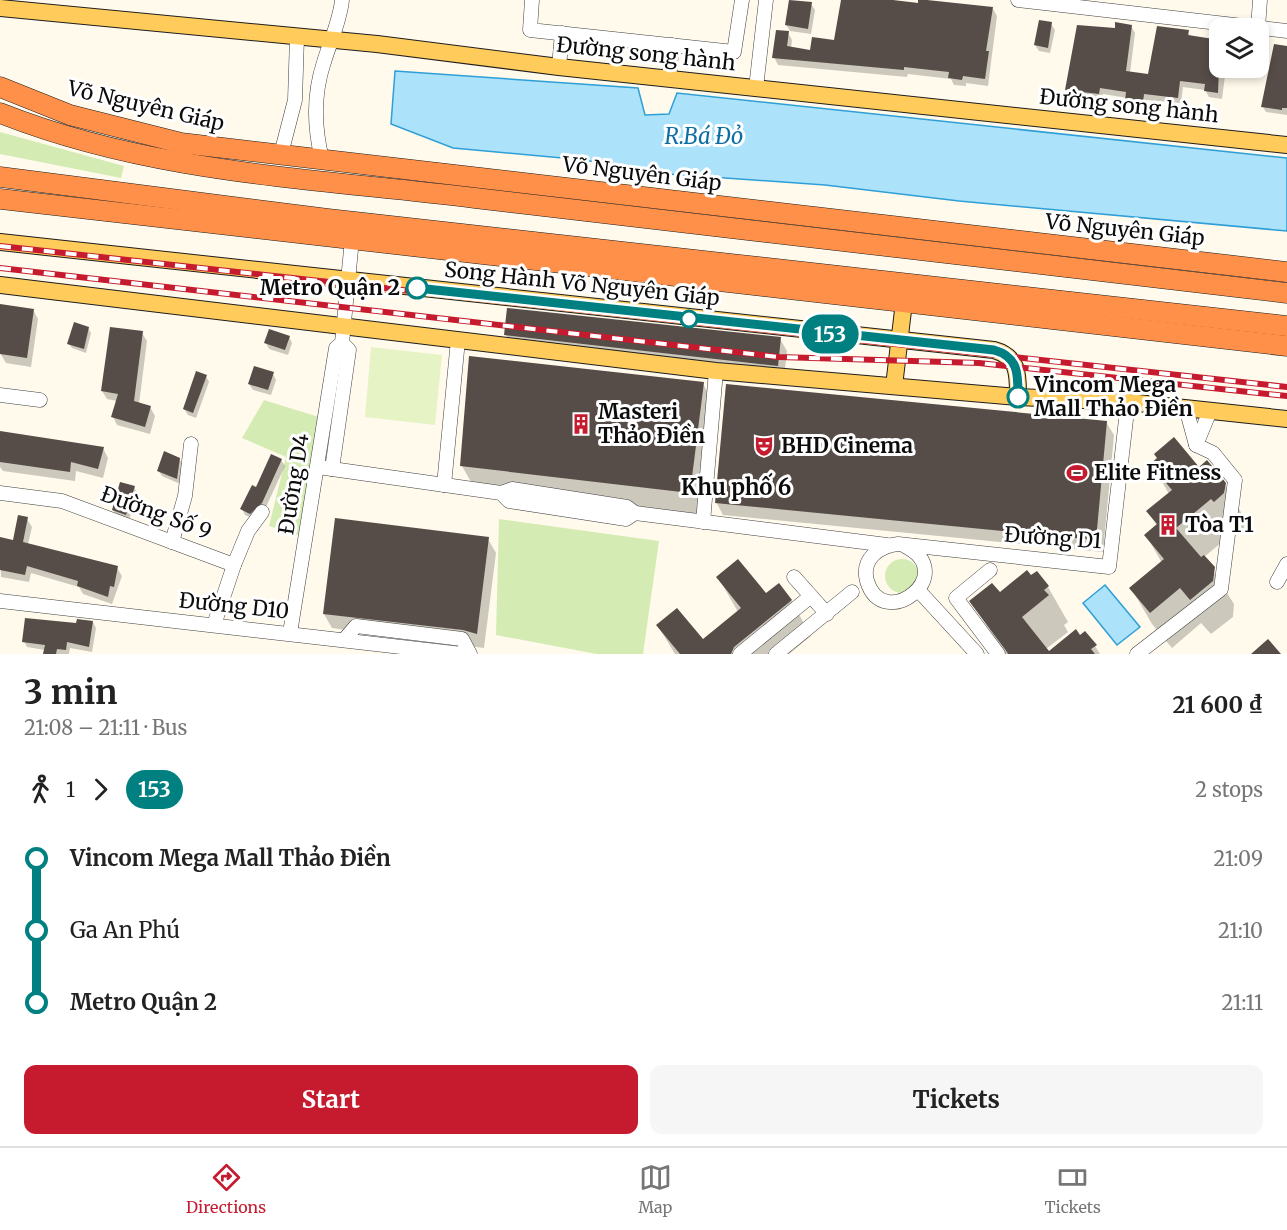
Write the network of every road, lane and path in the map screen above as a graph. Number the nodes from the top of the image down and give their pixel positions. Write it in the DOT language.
graph roads {
  1 [pos="342,0"];
  2 [pos="532,0"];
  3 [pos="742,0"];
  4 [pos="766,0"];
  5 [pos="1018,0"];
  6 [pos="1260,0"];
  7 [pos="0,8"];
  8 [pos="1259,18"];
  9 [pos="1209,22"];
  10 [pos="1269,29"];
  11 [pos="1287,31"];
  12 [pos="562,33"];
  13 [pos="297,37"];
  14 [pos="331,40"];
  15 [pos="672,45"];
  16 [pos="559,67"];
  17 [pos="669,79"];
  18 [pos="0,87"];
  19 [pos="756,88"];
  20 [pos="0,113"];
  21 [pos="1287,145"];
  22 [pos="280,154"];
  23 [pos="322,159"];
  24 [pos="0,177"];
  25 [pos="0,199"];
  26 [pos="352,239"];
  27 [pos="0,242"];
  28 [pos="1287,272"];
  29 [pos="348,281"];
  30 [pos="0,285"];
  31 [pos="1287,293"];
  32 [pos="904,302"];
  33 [pos="344,326"];
  34 [pos="1287,326"];
  35 [pos="458,340"];
  36 [pos="899,342"];
  37 [pos="1287,346"];
  38 [pos="716,371"];
  39 [pos="894,386"];
  40 [pos="0,395"];
  41 [pos="1018,397"];
  42 [pos="40,400"];
  43 [pos="1128,402"];
  44 [pos="1186,408"];
  45 [pos="1210,411"];
  46 [pos="1287,419"];
  47 [pos="191,444"];
  48 [pos="1196,445"];
  49 [pos="325,468"];
  50 [pos="444,485"];
  51 [pos="0,493"];
  52 [pos="262,513"];
  53 [pos="704,522"];
  54 [pos="172,542"];
  55 [pos="887,545"];
  56 [pos="905,546"];
  57 [pos="867,564"];
  58 [pos="1287,564"];
  59 [pos="234,565"];
  60 [pos="990,570"];
  61 [pos="794,577"];
  62 [pos="1277,582"];
  63 [pos="919,591"];
  64 [pos="852,592"];
  65 [pos="875,594"];
  66 [pos="812,596"];
  67 [pos="0,601"];
  68 [pos="827,614"];
  69 [pos="213,625"];
  70 [pos="290,633"];
  71 [pos="985,638"];
  72 [pos="344,640"];
  73 [pos="975,651"];
  74 [pos="462,654"];
  75 [pos="470,654"];
  76 [pos="740,654"];
  77 [pos="776,654"];
  78 [pos="998,654"];
  79 [pos="1137,654"];
  1 -- 14 [label="street"];
  2 -- 12 [label="street"];
  3 -- 15 [label="street"];
  4 -- 19 [label="street"];
  5 -- 9 [label="street"];
  6 -- 8 [label="street"];
  7 -- 13 [label="main road, Đường song hành"];
  10 -- 11 [label="street"];
  12 -- 15 [label="street"];
  12 -- 16 [label="street"];
  13 -- 14 [label="main road, Đường song hành"];
  13 -- 22 [label="street"];
  14 -- 16 [label="main road, Đường song hành"];
  14 -- 23 [label="street"];
  15 -- 17 [label="street"];
  16 -- 17 [label="main road, Đường song hành"];
  17 -- 19 [label="main road, Đường song hành"];
  18 -- 22 [label="highway, Võ Nguyên Giáp"];
  19 -- 21 [label="main road, Đường song hành"];
  20 -- 31 [label="highway, Võ Nguyên Giáp"];
  22 -- 23 [label="highway, Võ Nguyên Giáp"];
  23 -- 28 [label="highway, Võ Nguyên Giáp"];
  24 -- 34 [label="highway"];
  25 -- 26 [label="highway"];
  26 -- 29 [label="street, Đường D4"];
  26 -- 32 [label="highway"];
  27 -- 29 [label="main road, Song Hành Võ Nguyên Giáp"];
  29 -- 33 [label="street, Đường D4"];
  29 -- 36 [label="main road, Song Hành Võ Nguyên Giáp"];
  30 -- 33 [label="main road"];
  32 -- 36 [label="main road"];
  32 -- 37 [label="highway"];
  33 -- 35 [label="main road"];
  33 -- 49 [label="street, Đường D4"];
  35 -- 38 [label="main road"];
  35 -- 50 [label="street"];
  36 -- 39 [label="main road"];
  36 -- 41 [label="main road, Song Hành Võ Nguyên Giáp"];
  38 -- 39 [label="main road"];
  38 -- 53 [label="street"];
  39 -- 41 [label="main road"];
  40 -- 42 [label="street"];
  41 -- 43 [label="main road"];
  43 -- 44 [label="main road"];
  43 -- 56 [label="street, Đường D1"];
  44 -- 45 [label="main road"];
  44 -- 48 [label="street"];
  45 -- 46 [label="main road"];
  45 -- 48 [label="street"];
  47 -- 54 [label="street"];
  48 -- 79 [label="street"];
  49 -- 50 [label="street"];
  49 -- 70 [label="street, Đường D4"];
  50 -- 53 [label="street"];
  51 -- 54 [label="street, Đường Số 9"];
  52 -- 59 [label="street"];
  53 -- 55 [label="street"];
  54 -- 59 [label="street, Đường Số 9"];
  55 -- 56 [label="street"];
  55 -- 57 [label="street"];
  56 -- 63 [label="street"];
  57 -- 64 [label="street"];
  57 -- 65 [label="street"];
  58 -- 62 [label="street"];
  59 -- 69 [label="street"];
  60 -- 71 [label="street"];
  61 -- 66 [label="street"];
  63 -- 65 [label="street"];
  63 -- 73 [label="street"];
  64 -- 65 [label="street"];
  64 -- 68 [label="street"];
  66 -- 68 [label="street"];
  66 -- 76 [label="street"];
  67 -- 69 [label="street, Đường D10"];
  68 -- 77 [label="street"];
  69 -- 70 [label="street, Đường D10"];
  70 -- 72 [label="street, Đường D10"];
  71 -- 73 [label="street"];
  71 -- 78 [label="street"];
  72 -- 74 [label="street, Đường D10"];
  72 -- 75 [label="street"];
}
